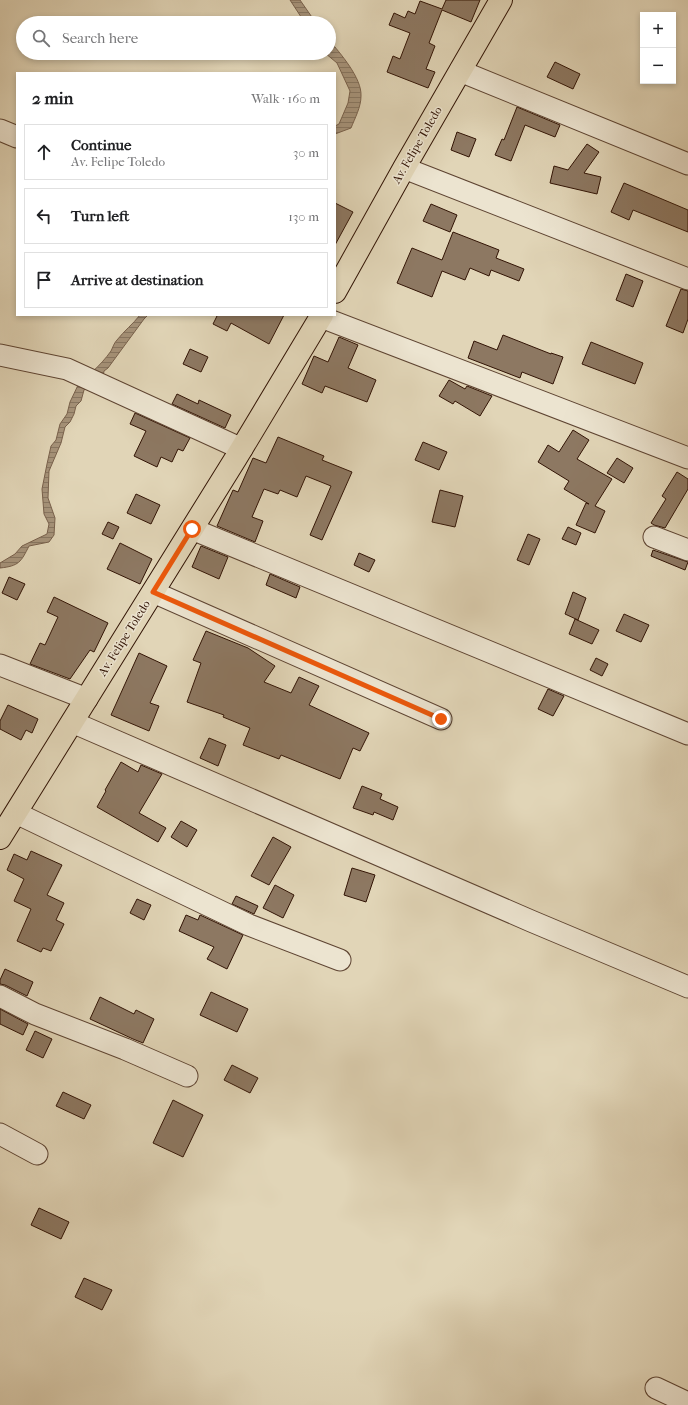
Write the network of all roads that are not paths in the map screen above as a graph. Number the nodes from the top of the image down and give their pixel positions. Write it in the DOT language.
graph roads {
  1 [pos="501,0"];
  2 [pos="460,71"];
  3 [pos="0,130"];
  4 [pos="16,137"];
  5 [pos="688,164"];
  6 [pos="404,168"];
  7 [pos="341,267"];
  8 [pos="688,279"];
  9 [pos="336,288"];
  10 [pos="322,316"];
  11 [pos="0,355"];
  12 [pos="242,449"];
  13 [pos="688,458"];
  14 [pos="192,529"];
  15 [pos="654,537"];
  16 [pos="688,550"];
  17 [pos="153,592"];
  18 [pos="0,665"];
  19 [pos="87,699"];
  20 [pos="441,719"];
  21 [pos="72,722"];
  22 [pos="688,734"];
  23 [pos="16,813"];
  24 [pos="0,838"];
  25 [pos="340,960"];
  26 [pos="688,987"];
  27 [pos="0,996"];
  28 [pos="187,1076"];
  29 [pos="0,1134"];
  30 [pos="37,1154"];
  31 [pos="656,1388"];
  32 [pos="688,1404"];
  1 -- 2 [label="main road, Av. Felipe Toledo"];
  2 -- 5 [label="street"];
  2 -- 6 [label="main road, Av. Felipe Toledo"];
  3 -- 4 [label="street"];
  6 -- 7 [label="main road, Av. Felipe Toledo"];
  6 -- 8 [label="street"];
  7 -- 9 [label="main road, Av. Felipe Toledo"];
  10 -- 12 [label="main road, Av. Felipe Toledo"];
  10 -- 13 [label="street"];
  11 -- 12 [label="street"];
  12 -- 14 [label="main road, Av. Felipe Toledo"];
  14 -- 17 [label="main road, Av. Felipe Toledo"];
  14 -- 22 [label="street"];
  15 -- 16 [label="street"];
  17 -- 19 [label="main road, Av. Felipe Toledo"];
  17 -- 20 [label="street"];
  18 -- 19 [label="street"];
  19 -- 21 [label="main road, Av. Felipe Toledo"];
  21 -- 23 [label="main road, Av. Felipe Toledo"];
  21 -- 26 [label="street"];
  23 -- 24 [label="main road, Av. Felipe Toledo"];
  23 -- 25 [label="street"];
  27 -- 28 [label="street"];
  29 -- 30 [label="street"];
  31 -- 32 [label="street"];
}
